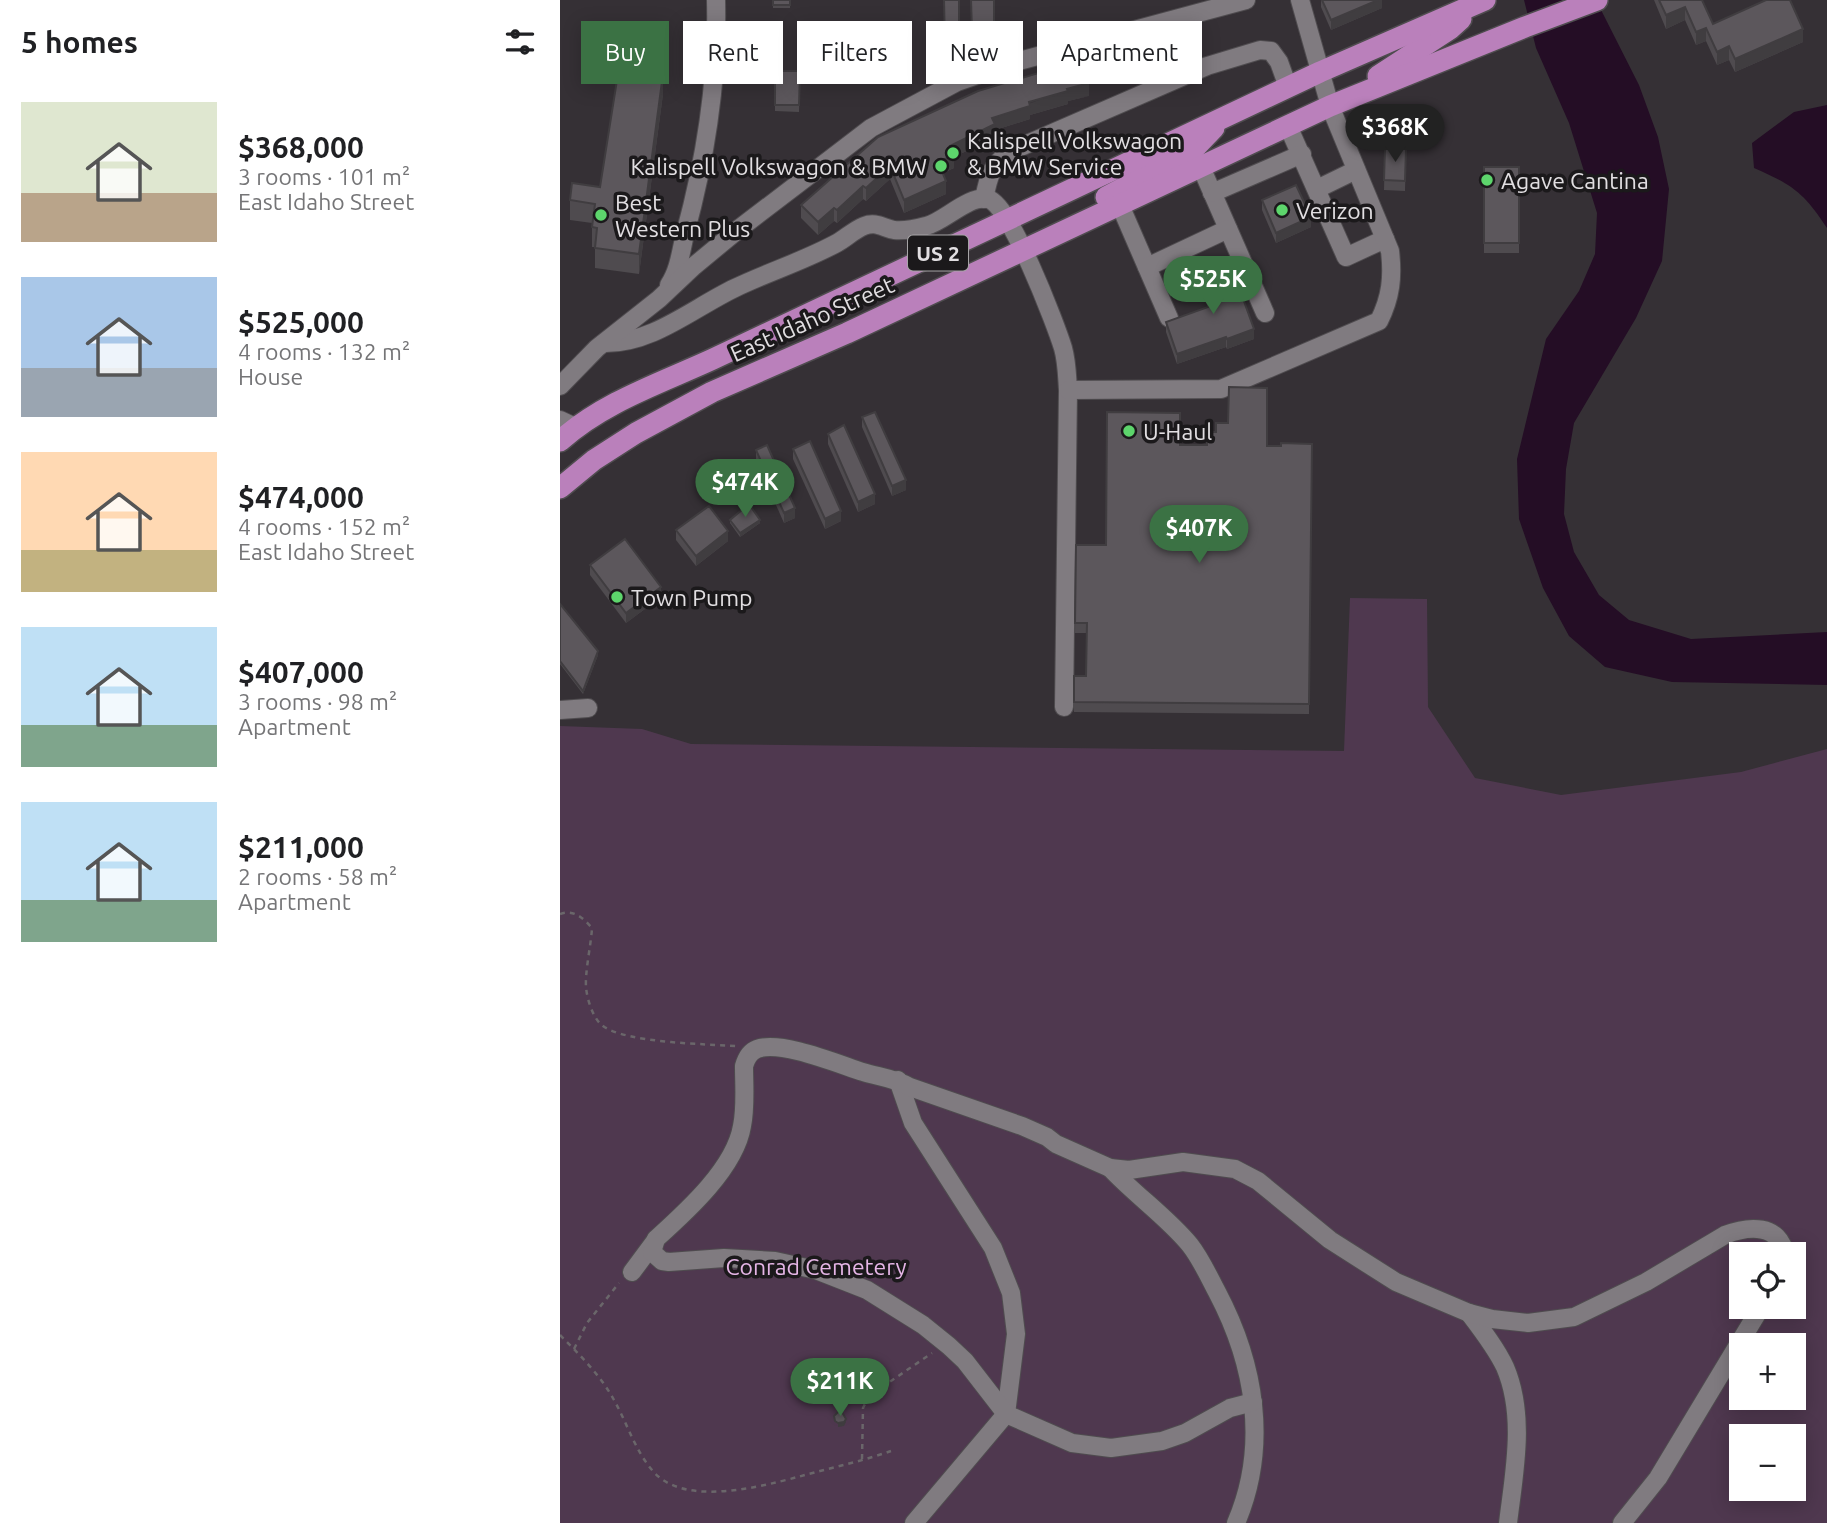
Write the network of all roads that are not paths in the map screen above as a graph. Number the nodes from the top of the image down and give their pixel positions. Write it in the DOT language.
graph roads {
  1 [pos="716,0"];
  2 [pos="1246,0"];
  3 [pos="1300,0"];
  4 [pos="1597,0"];
  5 [pos="1483,1"];
  6 [pos="1288,87"];
  7 [pos="1325,89"];
  8 [pos="1225,117"];
  9 [pos="1288,126"];
  10 [pos="1302,154"];
  11 [pos="1200,167"];
  12 [pos="1356,170"];
  13 [pos="1317,190"];
  14 [pos="1212,193"];
  15 [pos="984,199"];
  16 [pos="1120,205"];
  17 [pos="1008,220"];
  18 [pos="1228,229"];
  19 [pos="1385,239"];
  20 [pos="1023,251"];
  21 [pos="1147,267"];
  22 [pos="659,299"];
  23 [pos="1265,313"];
  24 [pos="1169,318"];
  25 [pos="604,343"];
  26 [pos="560,386"];
  27 [pos="1068,390"];
  28 [pos="565,429"];
  29 [pos="560,488"];
  30 [pos="1064,707"];
  31 [pos="588,708"];
  32 [pos="560,710"];
  33 [pos="898,1080"];
  34 [pos="1110,1168"];
  35 [pos="656,1239"];
  36 [pos="1780,1242"];
  37 [pos="669,1262"];
  38 [pos="1469,1313"];
  39 [pos="1754,1319"];
  40 [pos="1253,1402"];
  41 [pos="1006,1414"];
  42 [pos="914,1523"];
  43 [pos="1236,1523"];
  44 [pos="1508,1523"];
  45 [pos="1622,1523"];
  1 -- 22 [label="street"];
  2 -- 22 [label="street"];
  3 -- 7 [label="street"];
  4 -- 7 [label="highway, East Idaho Street / US 2"];
  5 -- 7 [label="highway, East Idaho Street / US 2"];
  5 -- 7 [label="highway"];
  6 -- 7 [label="highway, East Idaho Street / US 2"];
  6 -- 8 [label="highway, East Idaho Street / US 2"];
  6 -- 15 [label="street"];
  7 -- 9 [label="highway, East Idaho Street / US 2"];
  7 -- 12 [label="street"];
  8 -- 17 [label="highway, East Idaho Street / US 2"];
  8 -- 20 [label="highway"];
  9 -- 10 [label="street"];
  9 -- 11 [label="highway, East Idaho Street / US 2"];
  10 -- 13 [label="street"];
  10 -- 14 [label="street"];
  11 -- 14 [label="street"];
  11 -- 16 [label="highway, East Idaho Street / US 2"];
  12 -- 13 [label="street"];
  12 -- 19 [label="street"];
  13 -- 19 [label="street"];
  14 -- 18 [label="street"];
  15 -- 17 [label="street"];
  15 -- 25 [label="street"];
  16 -- 20 [label="highway, East Idaho Street / US 2"];
  16 -- 21 [label="street"];
  17 -- 20 [label="street"];
  17 -- 28 [label="highway, East Idaho Street / US 2"];
  18 -- 21 [label="street"];
  18 -- 23 [label="street"];
  19 -- 27 [label="street"];
  20 -- 27 [label="street"];
  20 -- 29 [label="highway, East Idaho Street / US 2"];
  21 -- 24 [label="street"];
  22 -- 25 [label="street"];
  25 -- 26 [label="street"];
  27 -- 30 [label="street"];
  31 -- 32 [label="street"];
  33 -- 34 [label="street"];
  33 -- 35 [label="street"];
  33 -- 41 [label="street"];
  34 -- 38 [label="street"];
  34 -- 40 [label="street"];
  35 -- 37 [label="street"];
  35 -- 37 [label="street"];
  36 -- 38 [label="street"];
  37 -- 41 [label="street"];
  38 -- 44 [label="street"];
  39 -- 45 [label="street"];
  40 -- 41 [label="street"];
  40 -- 43 [label="street"];
  41 -- 42 [label="street"];
}
